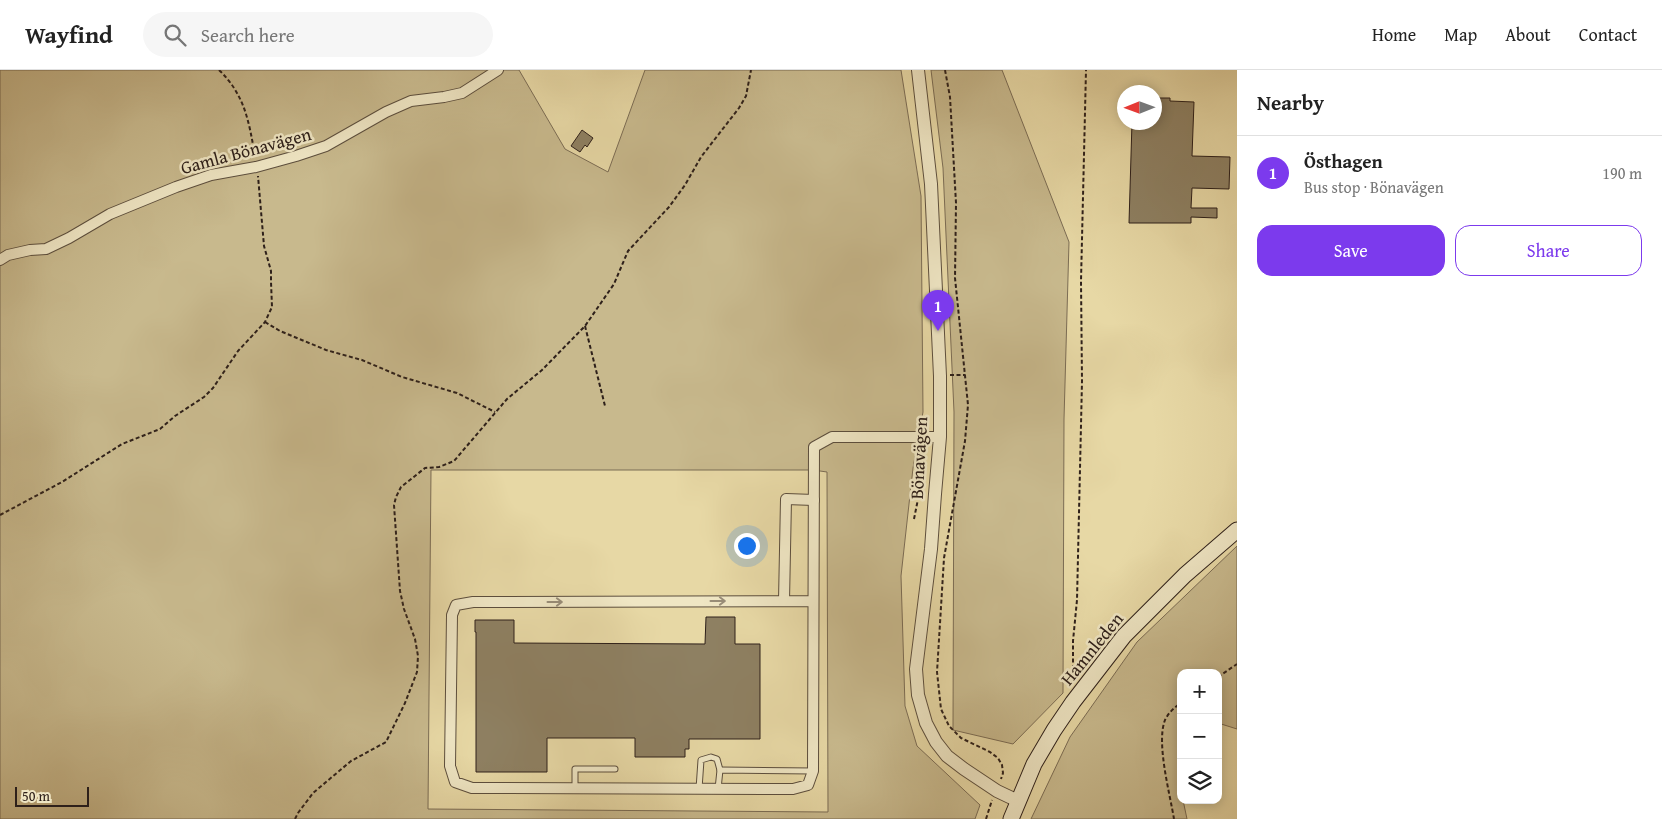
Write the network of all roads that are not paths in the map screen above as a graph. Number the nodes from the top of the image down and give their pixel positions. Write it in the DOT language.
graph roads {
  1 [pos="498,70"];
  2 [pos="918,70"];
  3 [pos="0,260"];
  4 [pos="940,437"];
  5 [pos="814,500"];
  6 [pos="1237,530"];
  7 [pos="784,601"];
  8 [pos="813,601"];
  9 [pos="615,769"];
  10 [pos="720,770"];
  11 [pos="813,771"];
  12 [pos="575,789"];
  13 [pos="699,789"];
  14 [pos="718,789"];
  15 [pos="1018,801"];
  16 [pos="1011,819"];
  1 -- 3 [label="street, Gamla Bönavägen"];
  2 -- 4 [label="street, Bönavägen"];
  4 -- 5 [label="street"];
  4 -- 15 [label="street, Bönavägen"];
  5 -- 7 [label="street"];
  5 -- 8 [label="street"];
  6 -- 15 [label="main road, Hamnleden"];
  7 -- 8 [label="street"];
  12 -- 7 [label="street, one-way"];
  8 -- 11 [label="street"];
  9 -- 12 [label="lane"];
  10 -- 11 [label="lane"];
  10 -- 13 [label="lane"];
  10 -- 14 [label="lane"];
  11 -- 14 [label="street"];
  12 -- 13 [label="street"];
  13 -- 14 [label="street"];
  15 -- 16 [label="main road, Hamnleden"];
}
